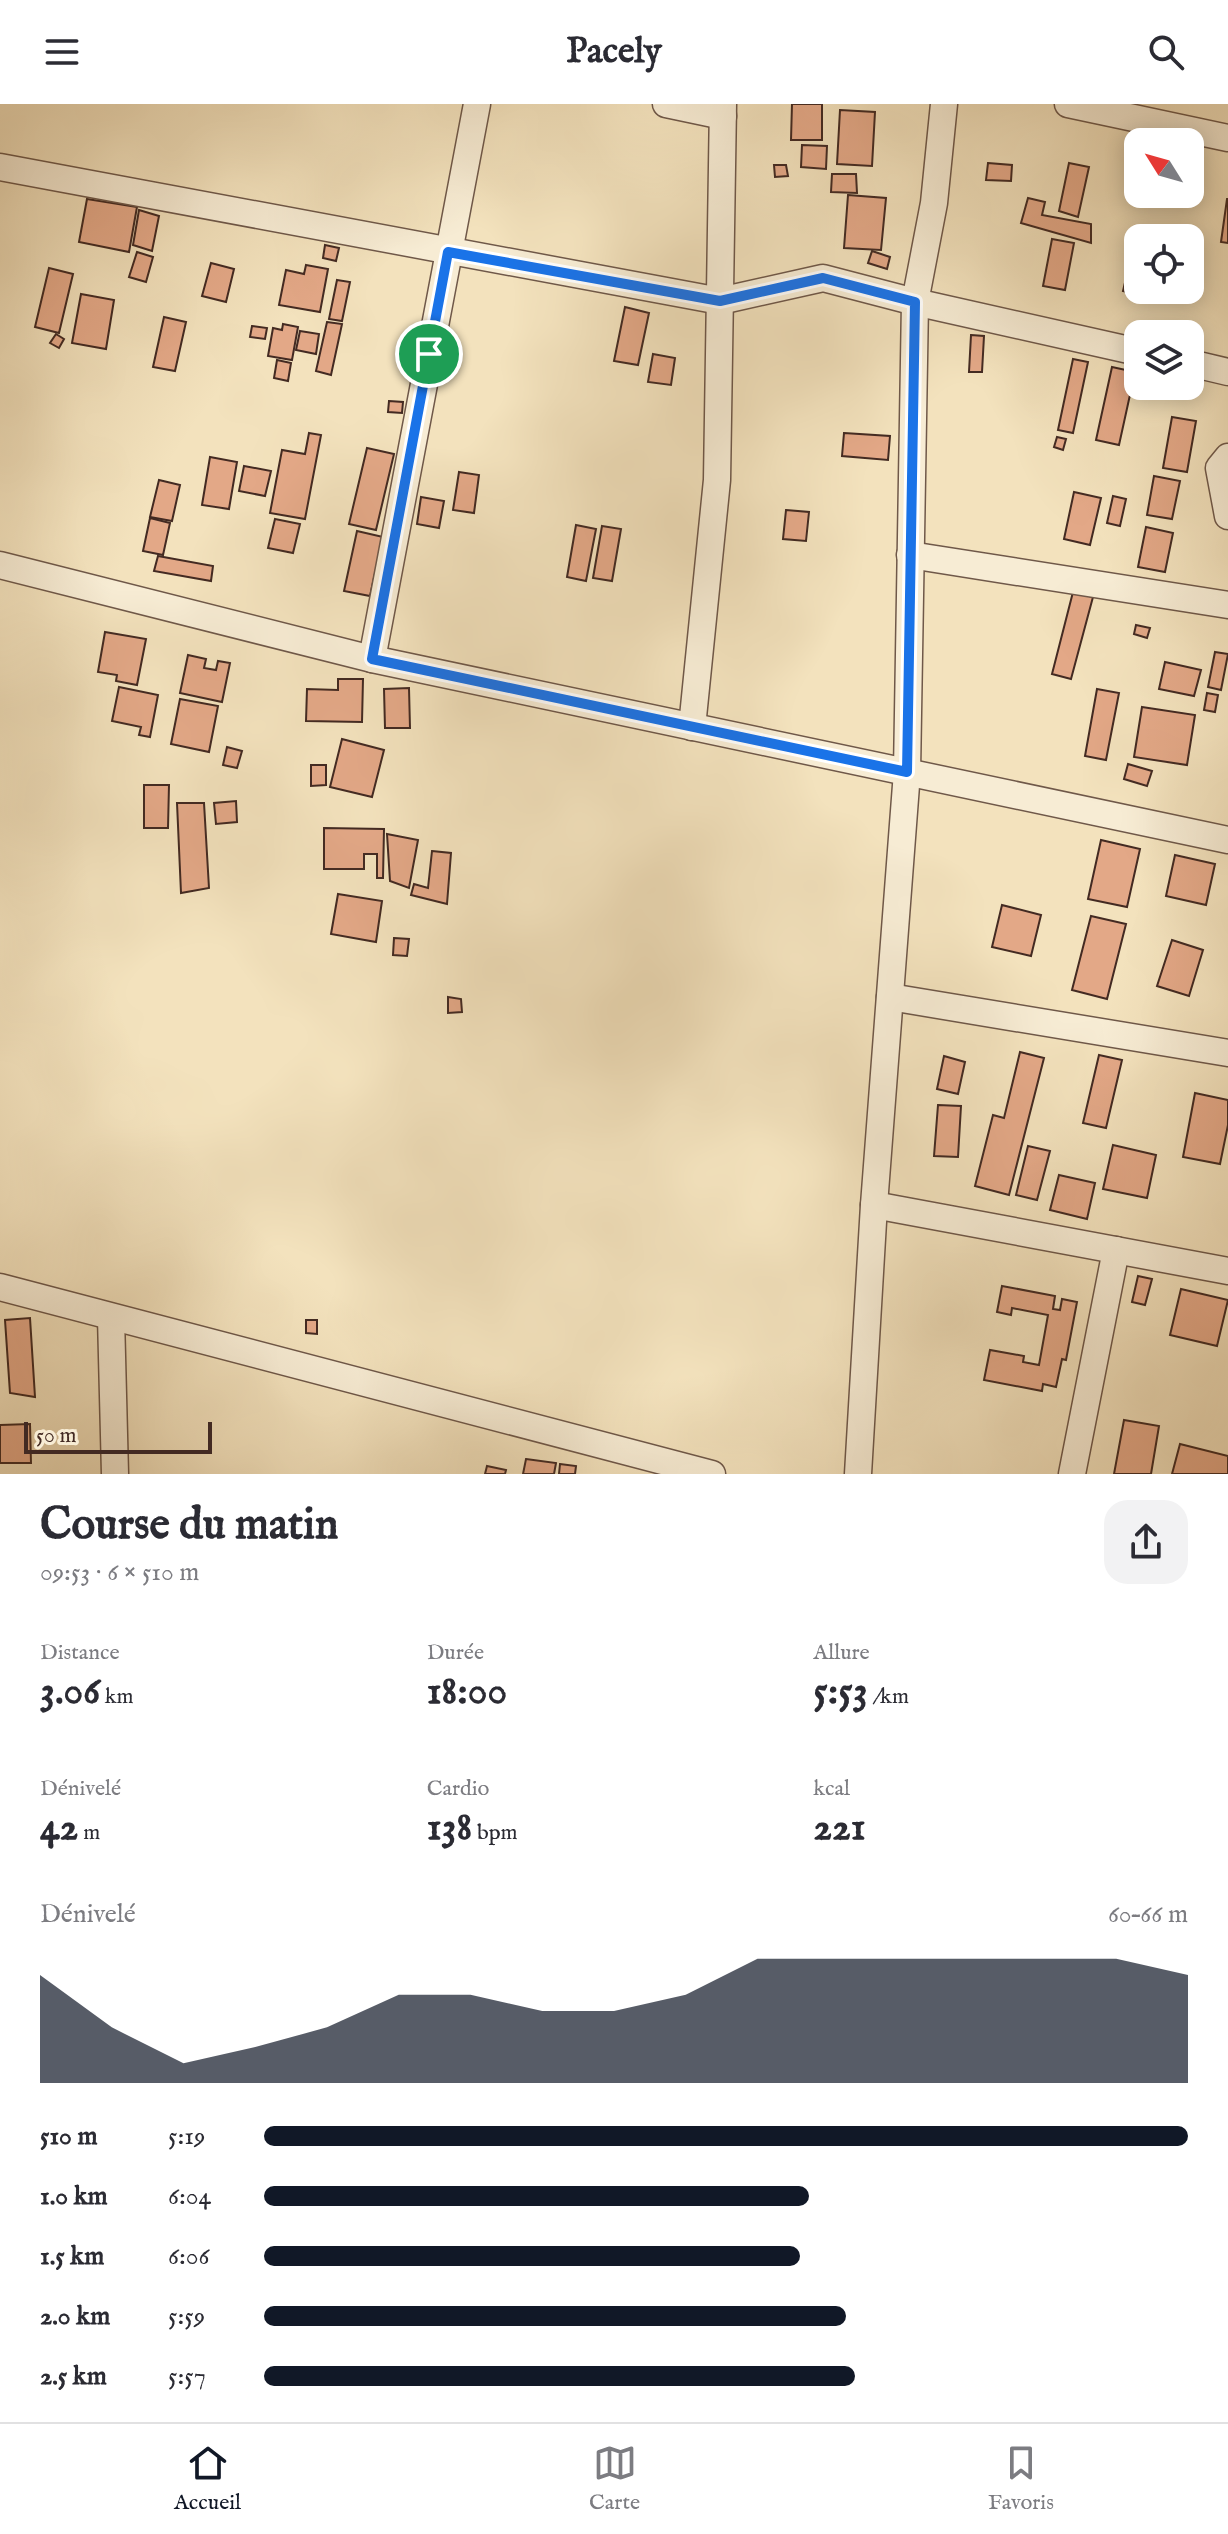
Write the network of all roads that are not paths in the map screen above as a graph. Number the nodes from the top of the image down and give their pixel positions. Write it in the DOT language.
graph roads {
  1 [pos="477,104"];
  2 [pos="666,104"];
  3 [pos="944,104"];
  4 [pos="1068,104"];
  5 [pos="723,110"];
  6 [pos="1228,138"];
  7 [pos="0,167"];
  8 [pos="448,252"];
  9 [pos="720,301"];
  10 [pos="915,302"];
  11 [pos="1124,349"];
  12 [pos="1204,366"];
  13 [pos="1228,372"];
  14 [pos="1228,457"];
  15 [pos="1228,516"];
  16 [pos="910,555"];
  17 [pos="0,565"];
  18 [pos="1228,605"];
  19 [pos="372,659"];
  20 [pos="692,727"];
  21 [pos="907,772"];
  22 [pos="1228,840"];
  23 [pos="890,997"];
  24 [pos="1228,1053"];
  25 [pos="874,1205"];
  26 [pos="1116,1250"];
  27 [pos="1228,1271"];
  28 [pos="0,1287"];
  29 [pos="111,1317"];
  30 [pos="115,1474"];
  31 [pos="712,1474"];
  32 [pos="858,1474"];
  33 [pos="1072,1474"];
  1 -- 8 [label="street"];
  2 -- 5 [label="street"];
  3 -- 10 [label="street"];
  4 -- 6 [label="street"];
  5 -- 9 [label="street"];
  7 -- 8 [label="street"];
  8 -- 9 [label="street"];
  8 -- 19 [label="street"];
  9 -- 10 [label="street"];
  9 -- 20 [label="street"];
  10 -- 11 [label="street"];
  10 -- 16 [label="street"];
  12 -- 13 [label="street"];
  14 -- 15 [label="street"];
  16 -- 18 [label="street"];
  16 -- 21 [label="street"];
  17 -- 19 [label="street"];
  19 -- 20 [label="street"];
  20 -- 21 [label="street"];
  21 -- 22 [label="street"];
  21 -- 23 [label="street"];
  23 -- 24 [label="street"];
  23 -- 25 [label="street"];
  25 -- 26 [label="street"];
  25 -- 32 [label="street"];
  26 -- 27 [label="street"];
  26 -- 33 [label="street"];
  28 -- 29 [label="street"];
  29 -- 30 [label="street"];
  29 -- 31 [label="street"];
}
